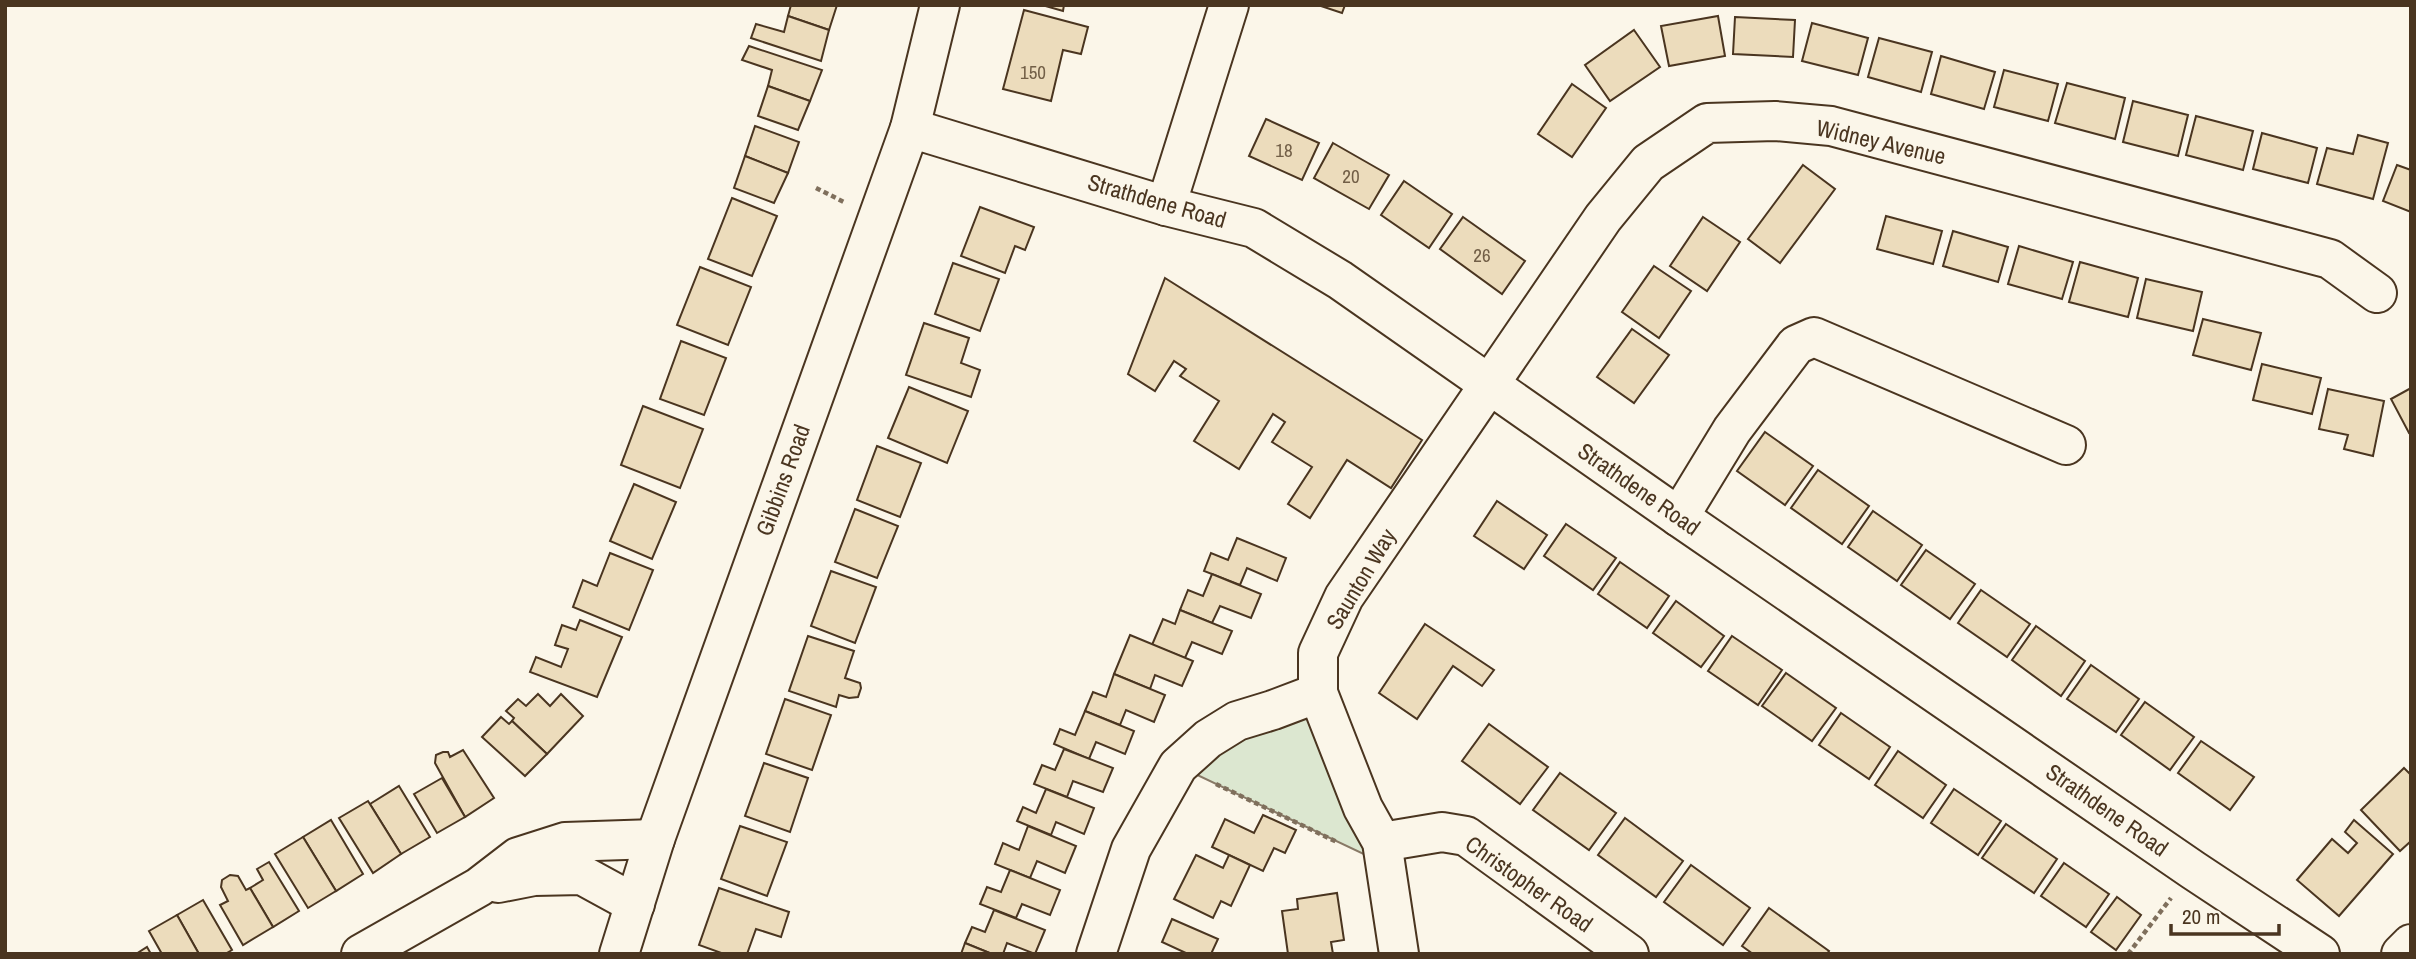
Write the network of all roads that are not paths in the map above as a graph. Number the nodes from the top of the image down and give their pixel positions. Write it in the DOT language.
graph roads {
  1 [pos="940,5"];
  2 [pos="1229,5"];
  3 [pos="910,128"];
  4 [pos="1166,206"];
  5 [pos="2377,293"];
  6 [pos="1489,386"];
  7 [pos="2066,445"];
  8 [pos="1679,517"];
  9 [pos="1318,692"];
  10 [pos="655,839"];
  11 [pos="1384,853"];
  12 [pos="479,887"];
  13 [pos="635,904"];
  14 [pos="2411,944"];
  15 [pos="361,954"];
  16 [pos="619,954"];
  17 [pos="1096,954"];
  18 [pos="1399,954"];
  19 [pos="1629,954"];
  20 [pos="2320,954"];
  21 [pos="2401,954"];
  1 -- 3 [label="street, Gibbins Road"];
  2 -- 4 [label="street"];
  3 -- 4 [label="street, Strathdene Road"];
  3 -- 10 [label="street, Gibbins Road"];
  4 -- 6 [label="street, Strathdene Road"];
  5 -- 6 [label="street, Widney Avenue"];
  6 -- 8 [label="street, Strathdene Road"];
  6 -- 9 [label="street, Saunton Way"];
  7 -- 8 [label="street"];
  8 -- 20 [label="street, Strathdene Road"];
  9 -- 11 [label="street, Saunton Way"];
  9 -- 17 [label="street"];
  10 -- 12 [label="street"];
  10 -- 13 [label="street, Gibbins Road"];
  11 -- 18 [label="street, Saunton Way"];
  11 -- 19 [label="street, Christopher Road"];
  12 -- 13 [label="street"];
  12 -- 15 [label="street"];
  13 -- 16 [label="street, Gibbins Road"];
  14 -- 21 [label="street"];
}
